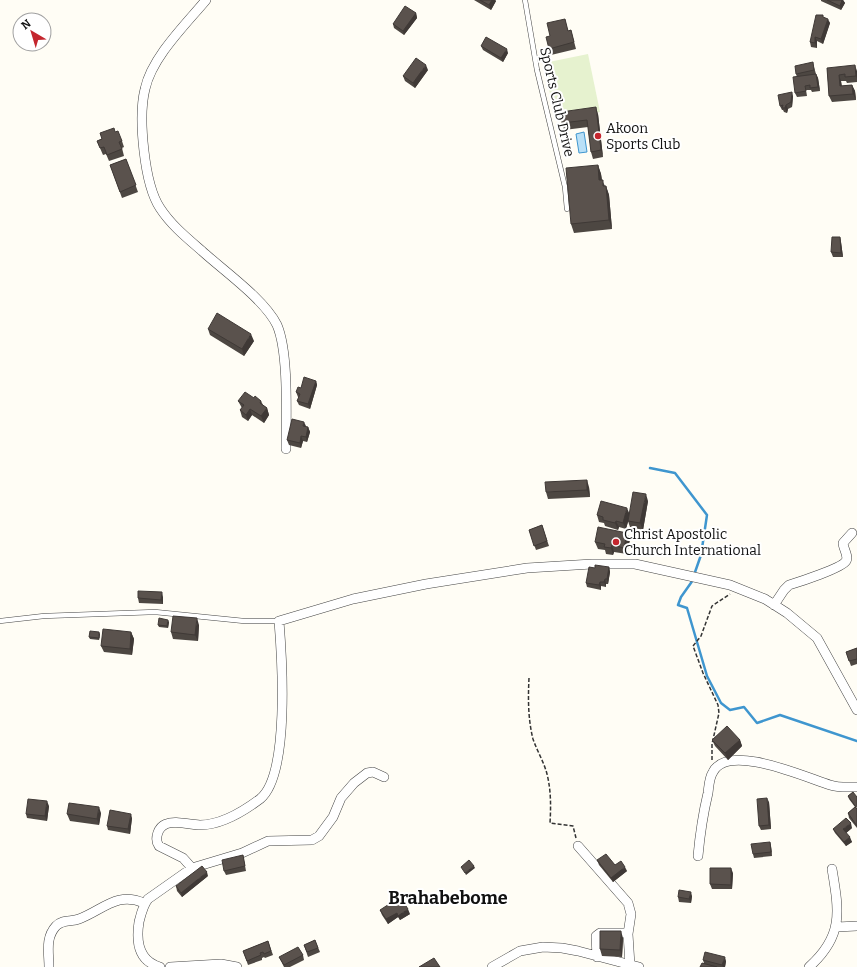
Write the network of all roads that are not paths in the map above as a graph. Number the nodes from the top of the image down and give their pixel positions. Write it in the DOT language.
graph roads {
  1 [pos="206,0"];
  2 [pos="525,0"];
  3 [pos="568,210"];
  4 [pos="286,449"];
  5 [pos="852,533"];
  6 [pos="774,605"];
  7 [pos="0,621"];
  8 [pos="279,621"];
  9 [pos="857,710"];
  10 [pos="384,777"];
  11 [pos="857,787"];
  12 [pos="578,846"];
  13 [pos="698,856"];
  14 [pos="192,868"];
  15 [pos="832,870"];
  16 [pos="144,903"];
  17 [pos="857,926"];
  18 [pos="837,927"];
  19 [pos="628,934"];
  20 [pos="597,957"];
  21 [pos="634,966"];
  22 [pos="49,967"];
  23 [pos="160,967"];
  24 [pos="170,967"];
  25 [pos="237,967"];
  26 [pos="492,967"];
  27 [pos="809,967"];
  1 -- 4 [label="street"];
  2 -- 3 [label="lane, Sports Club Drive"];
  5 -- 6 [label="street"];
  6 -- 8 [label="street"];
  6 -- 9 [label="street"];
  7 -- 8 [label="lane"];
  8 -- 14 [label="street"];
  10 -- 14 [label="street"];
  11 -- 13 [label="street"];
  12 -- 19 [label="street"];
  14 -- 16 [label="street"];
  15 -- 18 [label="street"];
  16 -- 22 [label="street"];
  16 -- 23 [label="street"];
  17 -- 18 [label="street"];
  18 -- 27 [label="street"];
  19 -- 20 [label="street"];
  19 -- 21 [label="street"];
  20 -- 21 [label="street"];
  20 -- 26 [label="street"];
  24 -- 25 [label="street"];
}
